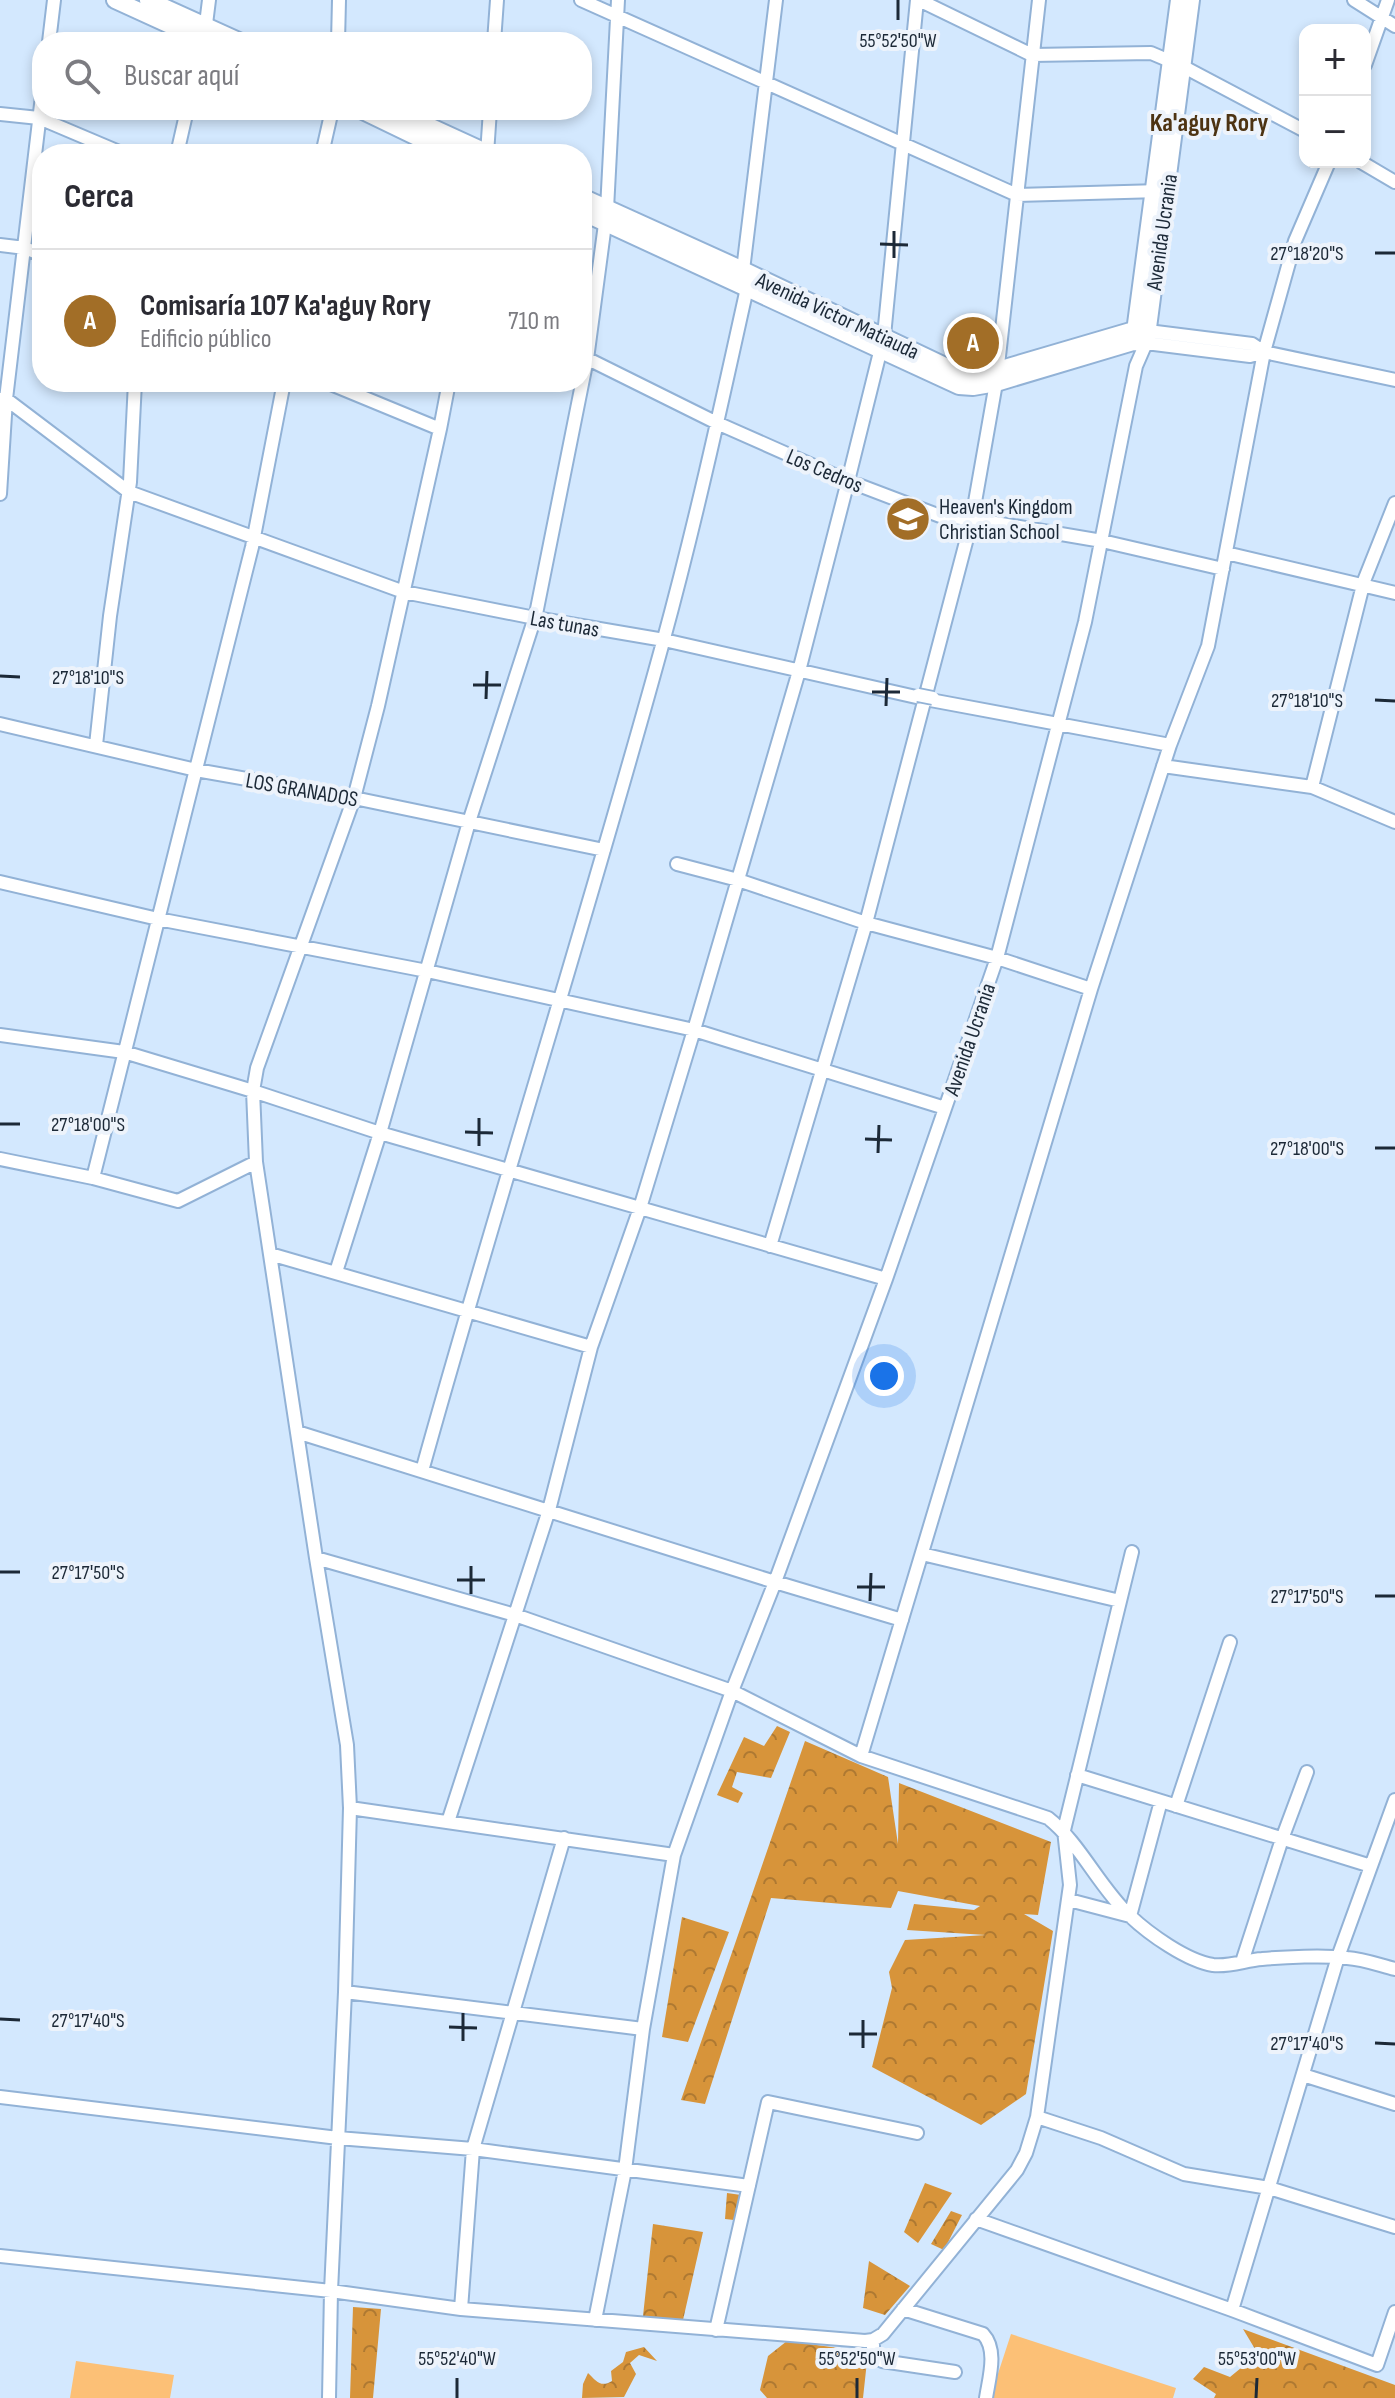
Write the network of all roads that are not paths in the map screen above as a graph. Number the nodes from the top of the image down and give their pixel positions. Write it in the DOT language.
graph roads {
  1 [pos="54,0"];
  2 [pos="115,0"];
  3 [pos="148,0"];
  4 [pos="209,0"];
  5 [pos="339,0"];
  6 [pos="497,0"];
  7 [pos="581,0"];
  8 [pos="618,0"];
  9 [pos="776,0"];
  10 [pos="918,0"];
  11 [pos="1039,0"];
  12 [pos="1179,0"];
  13 [pos="1191,0"];
  14 [pos="1354,0"];
  15 [pos="1388,0"];
  16 [pos="617,16"];
  17 [pos="1382,18"];
  18 [pos="1395,26"];
  19 [pos="50,32"];
  20 [pos="190,32"];
  21 [pos="195,32"];
  22 [pos="205,32"];
  23 [pos="338,32"];
  24 [pos="495,32"];
  25 [pos="1371,48"];
  26 [pos="1032,55"];
  27 [pos="1177,64"];
  28 [pos="767,83"];
  29 [pos="0,114"];
  30 [pos="32,117"];
  31 [pos="39,120"];
  32 [pos="44,120"];
  33 [pos="185,120"];
  34 [pos="330,120"];
  35 [pos="382,120"];
  36 [pos="415,120"];
  37 [pos="490,120"];
  38 [pos="1299,128"];
  39 [pos="36,144"];
  40 [pos="100,144"];
  41 [pos="179,144"];
  42 [pos="324,144"];
  43 [pos="431,144"];
  44 [pos="467,144"];
  45 [pos="488,144"];
  46 [pos="903,146"];
  47 [pos="1326,168"];
  48 [pos="1371,168"];
  49 [pos="1395,182"];
  50 [pos="32,183"];
  51 [pos="1160,191"];
  52 [pos="1017,195"];
  53 [pos="592,204"];
  54 [pos="592,213"];
  55 [pos="606,215"];
  56 [pos="0,245"];
  57 [pos="25,248"];
  58 [pos="32,251"];
  59 [pos="743,270"];
  60 [pos="747,288"];
  61 [pos="592,306"];
  62 [pos="1140,336"];
  63 [pos="882,343"];
  64 [pos="1264,352"];
  65 [pos="592,362"];
  66 [pos="997,377"];
  67 [pos="1395,380"];
  68 [pos="134,392"];
  69 [pos="282,392"];
  70 [pos="350,392"];
  71 [pos="447,392"];
  72 [pos="578,392"];
  73 [pos="3,399"];
  74 [pos="717,423"];
  75 [pos="440,429"];
  76 [pos="848,481"];
  77 [pos="129,492"];
  78 [pos="0,494"];
  79 [pos="1395,503"];
  80 [pos="972,519"];
  81 [pos="254,537"];
  82 [pos="1102,541"];
  83 [pos="1226,553"];
  84 [pos="1223,569"];
  85 [pos="1362,586"];
  86 [pos="404,592"];
  87 [pos="1395,593"];
  88 [pos="535,618"];
  89 [pos="664,640"];
  90 [pos="799,671"];
  91 [pos="925,697"];
  92 [pos="1059,722"];
  93 [pos="0,724"];
  94 [pos="96,745"];
  95 [pos="1170,745"];
  96 [pos="1163,766"];
  97 [pos="196,770"];
  98 [pos="1312,787"];
  99 [pos="354,798"];
  100 [pos="469,822"];
  101 [pos="1395,822"];
  102 [pos="604,850"];
  103 [pos="677,864"];
  104 [pos="738,880"];
  105 [pos="0,882"];
  106 [pos="158,919"];
  107 [pos="866,923"];
  108 [pos="300,946"];
  109 [pos="997,958"];
  110 [pos="427,971"];
  111 [pos="1091,989"];
  112 [pos="559,1002"];
  113 [pos="694,1030"];
  114 [pos="0,1035"];
  115 [pos="124,1052"];
  116 [pos="823,1070"];
  117 [pos="253,1091"];
  118 [pos="945,1108"];
  119 [pos="380,1133"];
  120 [pos="0,1159"];
  121 [pos="256,1162"];
  122 [pos="510,1170"];
  123 [pos="93,1178"];
  124 [pos="640,1208"];
  125 [pos="770,1246"];
  126 [pos="270,1254"];
  127 [pos="336,1272"];
  128 [pos="886,1279"];
  129 [pos="467,1311"];
  130 [pos="591,1347"];
  131 [pos="297,1432"];
  132 [pos="422,1471"];
  133 [pos="549,1510"];
  134 [pos="1132,1552"];
  135 [pos="922,1554"];
  136 [pos="316,1558"];
  137 [pos="775,1582"];
  138 [pos="1120,1601"];
  139 [pos="515,1615"];
  140 [pos="902,1620"];
  141 [pos="1230,1642"];
  142 [pos="732,1691"];
  143 [pos="861,1756"];
  144 [pos="1307,1772"];
  145 [pos="1077,1775"];
  146 [pos="1395,1800"];
  147 [pos="1161,1801"];
  148 [pos="1176,1806"];
  149 [pos="350,1808"];
  150 [pos="448,1822"];
  151 [pos="1064,1830"];
  152 [pos="564,1838"];
  153 [pos="1282,1839"];
  154 [pos="674,1855"];
  155 [pos="1371,1866"];
  156 [pos="1069,1900"];
  157 [pos="1130,1916"];
  158 [pos="1338,1957"];
  159 [pos="1242,1962"];
  160 [pos="1395,1969"];
  161 [pos="345,1992"];
  162 [pos="512,2013"];
  163 [pos="643,2029"];
  164 [pos="1303,2075"];
  165 [pos="0,2097"];
  166 [pos="1395,2104"];
  167 [pos="1037,2117"];
  168 [pos="917,2133"];
  169 [pos="338,2138"];
  170 [pos="473,2149"];
  171 [pos="625,2170"];
  172 [pos="749,2186"];
  173 [pos="1269,2188"];
  174 [pos="976,2219"];
  175 [pos="1395,2227"];
  176 [pos="0,2256"];
  177 [pos="331,2291"];
  178 [pos="461,2309"];
  179 [pos="903,2309"];
  180 [pos="1232,2310"];
  181 [pos="1395,2312"];
  182 [pos="595,2320"];
  183 [pos="716,2330"];
  184 [pos="873,2340"];
  185 [pos="955,2372"];
  186 [pos="329,2398"];
  187 [pos="986,2398"];
  1 -- 19 [label="street"];
  2 -- 20 [label="main road"];
  3 -- 21 [label="main road"];
  4 -- 22 [label="street"];
  5 -- 23 [label="street"];
  6 -- 24 [label="street"];
  7 -- 16 [label="street"];
  8 -- 16 [label="street"];
  9 -- 28 [label="street"];
  10 -- 26 [label="street"];
  10 -- 46 [label="street"];
  11 -- 26 [label="street"];
  12 -- 27 [label="main road, Avenida Ucrania"];
  13 -- 27 [label="main road, Avenida Ucrania"];
  14 -- 17 [label="street"];
  15 -- 17 [label="street"];
  16 -- 28 [label="street"];
  16 -- 55 [label="street"];
  17 -- 18 [label="street"];
  17 -- 25 [label="street"];
  26 -- 27 [label="street"];
  26 -- 52 [label="street"];
  27 -- 38 [label="street"];
  27 -- 51 [label="main road, Avenida Ucrania"];
  28 -- 46 [label="street"];
  28 -- 59 [label="street"];
  29 -- 30 [label="street"];
  31 -- 39 [label="street"];
  32 -- 40 [label="street"];
  33 -- 41 [label="street"];
  34 -- 42 [label="street"];
  35 -- 43 [label="main road"];
  36 -- 44 [label="main road"];
  37 -- 45 [label="street"];
  46 -- 52 [label="street"];
  46 -- 63 [label="street"];
  47 -- 64 [label="street"];
  48 -- 49 [label="street"];
  50 -- 57 [label="street"];
  51 -- 52 [label="street"];
  51 -- 62 [label="main road, Avenida Ucrania"];
  52 -- 66 [label="street"];
  53 -- 55 [label="main road, Avenida Victor Matiauda"];
  54 -- 55 [label="main road, Avenida Victor Matiauda"];
  55 -- 59 [label="main road, Avenida Victor Matiauda"];
  55 -- 60 [label="main road, Avenida Victor Matiauda"];
  55 -- 61 [label="street"];
  56 -- 57 [label="street"];
  57 -- 58 [label="street"];
  57 -- 73 [label="street"];
  59 -- 60 [label="street"];
  59 -- 63 [label="main road, Avenida Victor Matiauda"];
  60 -- 63 [label="main road, Avenida Victor Matiauda"];
  60 -- 74 [label="street"];
  62 -- 64 [label="street"];
  62 -- 66 [label="main road, Avenida Victor Matiauda"];
  62 -- 82 [label="street, Avenida Ucrania"];
  63 -- 66 [label="main road, Avenida Victor Matiauda"];
  63 -- 76 [label="street"];
  64 -- 67 [label="street"];
  64 -- 83 [label="street"];
  65 -- 74 [label="street, Los Cedros"];
  66 -- 80 [label="street"];
  68 -- 77 [label="street"];
  69 -- 81 [label="street"];
  70 -- 75 [label="street"];
  71 -- 75 [label="street"];
  72 -- 88 [label="street"];
  73 -- 77 [label="street, Las tunas"];
  73 -- 78 [label="street"];
  74 -- 76 [label="street, Los Cedros"];
  74 -- 89 [label="street"];
  75 -- 86 [label="street"];
  76 -- 80 [label="street, Los Cedros"];
  76 -- 90 [label="street"];
  77 -- 81 [label="street, Las tunas"];
  77 -- 94 [label="street"];
  79 -- 85 [label="street"];
  80 -- 82 [label="street, Los Cedros"];
  80 -- 91 [label="street"];
  81 -- 86 [label="street, Las tunas"];
  81 -- 97 [label="street"];
  82 -- 84 [label="street, Los Cedros"];
  82 -- 92 [label="street, Avenida Ucrania"];
  83 -- 84 [label="street"];
  83 -- 85 [label="street"];
  84 -- 95 [label="street"];
  85 -- 87 [label="street"];
  85 -- 98 [label="street"];
  86 -- 88 [label="street, Las tunas"];
  86 -- 99 [label="street"];
  88 -- 89 [label="street, Las tunas"];
  88 -- 100 [label="street"];
  89 -- 90 [label="street, Las tunas"];
  89 -- 102 [label="street"];
  90 -- 91 [label="street, Las tunas"];
  90 -- 104 [label="street"];
  91 -- 92 [label="street, Las tunas"];
  91 -- 107 [label="street"];
  92 -- 95 [label="street, Las tunas"];
  92 -- 109 [label="street, Avenida Ucrania"];
  93 -- 94 [label="street, LOS GRANADOS"];
  94 -- 97 [label="street, LOS GRANADOS"];
  95 -- 96 [label="street"];
  96 -- 98 [label="street"];
  96 -- 111 [label="street"];
  97 -- 99 [label="street, LOS GRANADOS"];
  97 -- 106 [label="street"];
  98 -- 101 [label="street"];
  99 -- 100 [label="street, LOS GRANADOS"];
  99 -- 108 [label="street"];
  100 -- 102 [label="street, LOS GRANADOS"];
  100 -- 110 [label="street"];
  102 -- 112 [label="street"];
  103 -- 104 [label="street"];
  104 -- 107 [label="street"];
  104 -- 113 [label="street"];
  105 -- 106 [label="street"];
  106 -- 108 [label="street"];
  106 -- 115 [label="street"];
  107 -- 109 [label="street"];
  107 -- 116 [label="street"];
  108 -- 110 [label="street"];
  108 -- 117 [label="street"];
  109 -- 111 [label="street"];
  109 -- 118 [label="street, Avenida Ucrania"];
  110 -- 112 [label="street"];
  110 -- 119 [label="street"];
  111 -- 135 [label="street"];
  112 -- 113 [label="street"];
  112 -- 122 [label="street"];
  113 -- 116 [label="street"];
  113 -- 124 [label="street"];
  114 -- 115 [label="street"];
  115 -- 117 [label="street"];
  115 -- 123 [label="street"];
  116 -- 118 [label="street"];
  116 -- 125 [label="street"];
  117 -- 119 [label="street"];
  117 -- 121 [label="street"];
  118 -- 128 [label="street, Avenida Ucrania"];
  119 -- 122 [label="street"];
  119 -- 127 [label="street"];
  120 -- 123 [label="street"];
  121 -- 123 [label="street"];
  121 -- 126 [label="street"];
  122 -- 124 [label="street"];
  122 -- 129 [label="street"];
  124 -- 125 [label="street"];
  124 -- 130 [label="street"];
  125 -- 128 [label="street"];
  126 -- 127 [label="street"];
  126 -- 131 [label="street"];
  127 -- 129 [label="street"];
  128 -- 137 [label="street, Avenida Ucrania"];
  129 -- 130 [label="street"];
  129 -- 132 [label="street"];
  130 -- 133 [label="street"];
  131 -- 132 [label="street"];
  131 -- 136 [label="street"];
  132 -- 133 [label="street"];
  133 -- 137 [label="street"];
  133 -- 139 [label="street"];
  134 -- 138 [label="street"];
  135 -- 138 [label="street"];
  135 -- 140 [label="street"];
  136 -- 139 [label="street"];
  136 -- 149 [label="street"];
  137 -- 140 [label="street"];
  137 -- 142 [label="street, Avenida Ucrania"];
  138 -- 145 [label="street"];
  139 -- 142 [label="street"];
  139 -- 150 [label="street"];
  140 -- 143 [label="street"];
  141 -- 148 [label="street"];
  142 -- 143 [label="street"];
  142 -- 154 [label="street, Avenida Ucrania"];
  143 -- 151 [label="street"];
  144 -- 153 [label="street"];
  145 -- 147 [label="street"];
  145 -- 151 [label="street"];
  146 -- 155 [label="street"];
  147 -- 148 [label="street"];
  147 -- 157 [label="street"];
  148 -- 153 [label="street"];
  149 -- 150 [label="street"];
  149 -- 161 [label="street"];
  150 -- 152 [label="street"];
  151 -- 156 [label="street"];
  151 -- 157 [label="street"];
  152 -- 154 [label="street"];
  152 -- 162 [label="street"];
  153 -- 155 [label="street"];
  153 -- 159 [label="street"];
  154 -- 163 [label="street, Avenida Ucrania"];
  155 -- 158 [label="street"];
  156 -- 157 [label="street"];
  156 -- 167 [label="street"];
  157 -- 159 [label="street"];
  158 -- 159 [label="street"];
  158 -- 160 [label="street"];
  158 -- 164 [label="street"];
  161 -- 162 [label="street"];
  161 -- 169 [label="street"];
  162 -- 163 [label="street"];
  162 -- 170 [label="street"];
  163 -- 171 [label="street, Avenida Ucrania"];
  164 -- 166 [label="street"];
  164 -- 173 [label="street"];
  165 -- 169 [label="street"];
  167 -- 173 [label="street"];
  167 -- 174 [label="street"];
  168 -- 172 [label="street"];
  169 -- 170 [label="street"];
  169 -- 177 [label="street"];
  170 -- 171 [label="street"];
  170 -- 178 [label="street"];
  171 -- 172 [label="street"];
  171 -- 182 [label="street, Avenida Ucrania"];
  172 -- 183 [label="street"];
  173 -- 175 [label="street"];
  173 -- 180 [label="street"];
  174 -- 179 [label="street"];
  174 -- 180 [label="street"];
  176 -- 177 [label="street"];
  177 -- 178 [label="street"];
  177 -- 186 [label="street"];
  178 -- 182 [label="street"];
  179 -- 184 [label="street"];
  179 -- 187 [label="street"];
  180 -- 181 [label="street"];
  182 -- 183 [label="street"];
  183 -- 184 [label="street"];
  184 -- 185 [label="street"];
}
